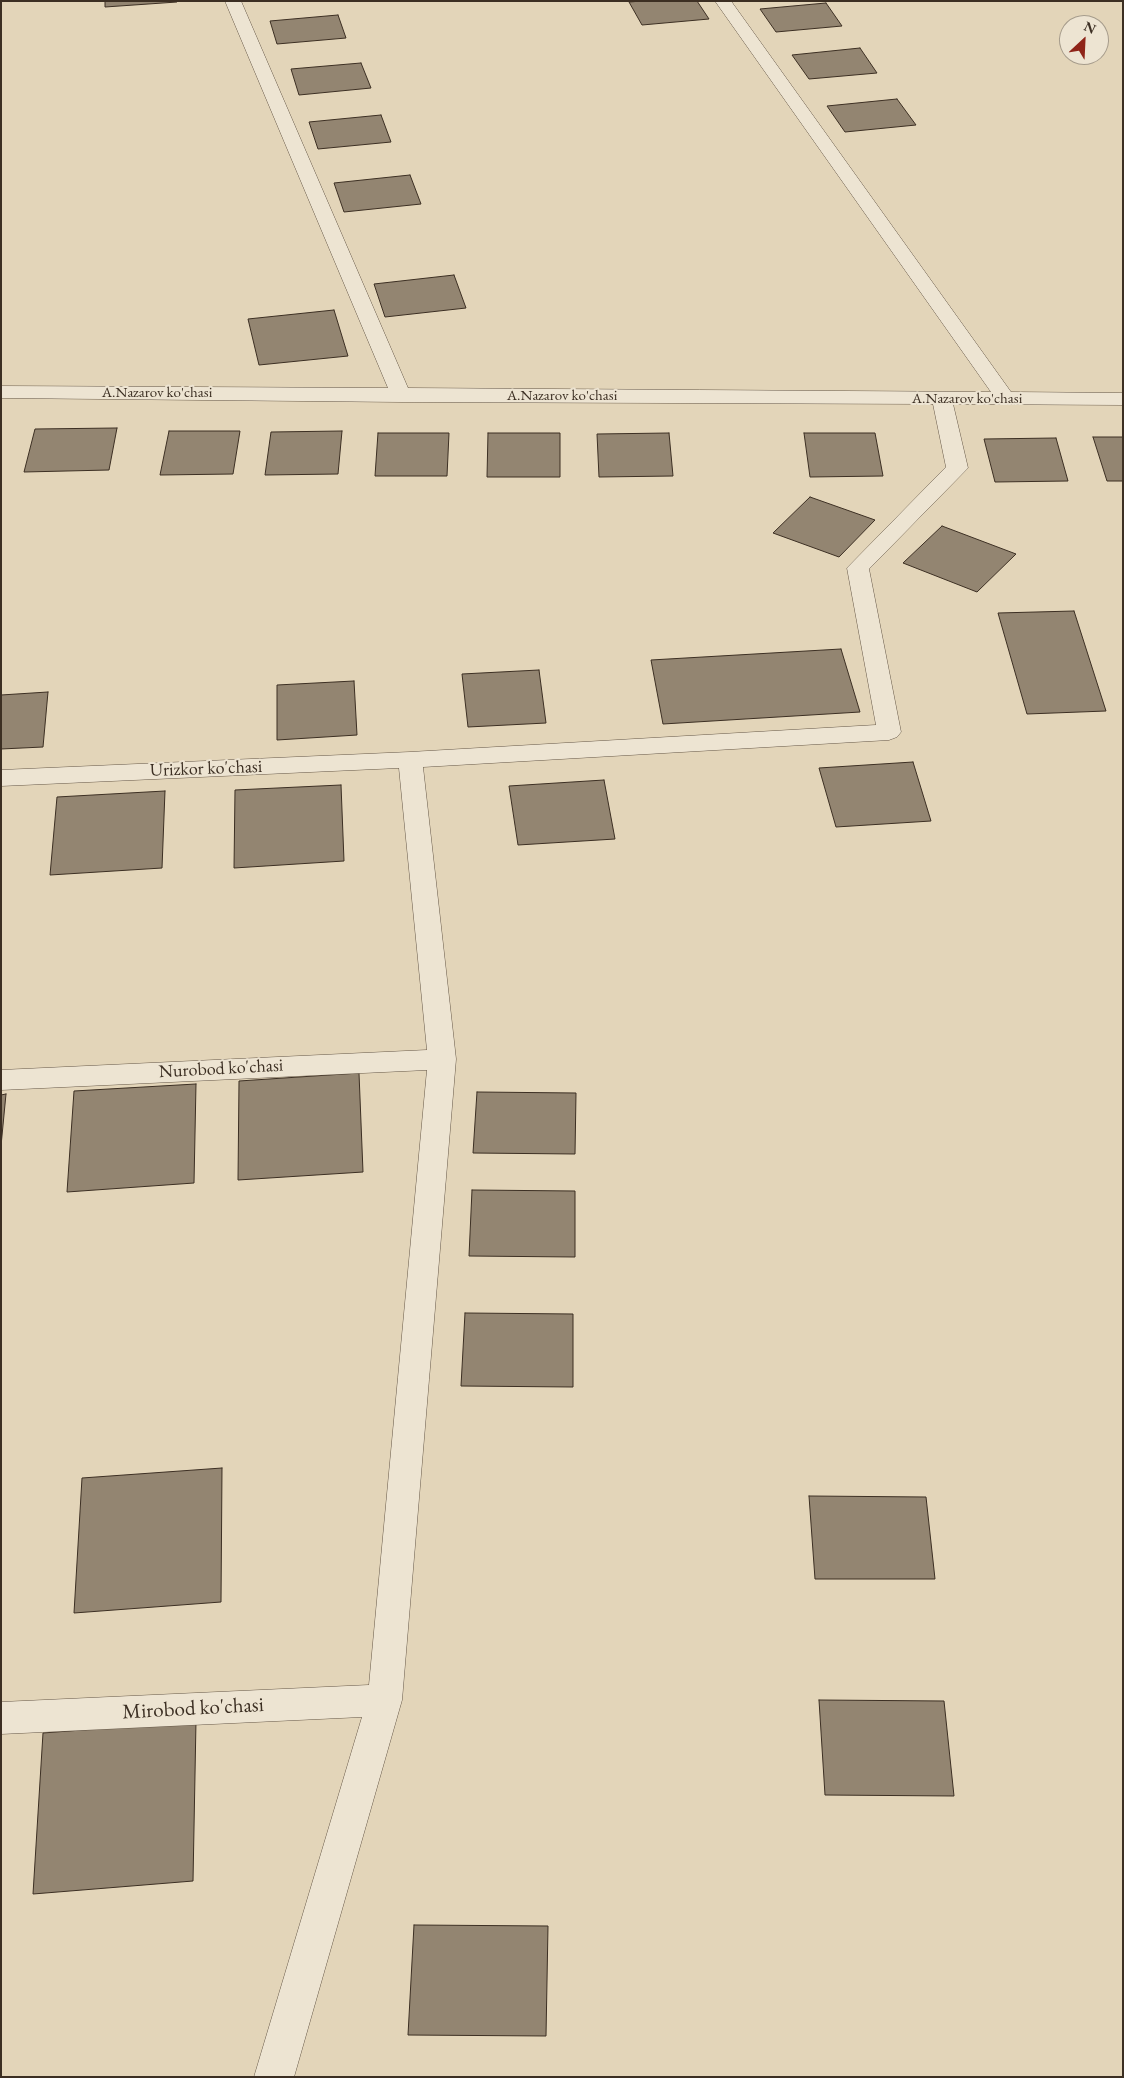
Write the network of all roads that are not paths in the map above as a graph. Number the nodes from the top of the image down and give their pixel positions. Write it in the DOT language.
graph roads {
  1 [pos="232,1"];
  2 [pos="723,1"];
  3 [pos="1,392"];
  4 [pos="401,396"];
  5 [pos="942,398"];
  6 [pos="1006,399"];
  7 [pos="1123,399"];
  8 [pos="410,760"];
  9 [pos="1,778"];
  10 [pos="442,1059"];
  11 [pos="1,1080"];
  12 [pos="386,1700"];
  13 [pos="1,1718"];
  14 [pos="274,2077"];
  1 -- 4 [label="street"];
  2 -- 6 [label="street"];
  3 -- 4 [label="street, A.Nazarov ko'chasi"];
  4 -- 5 [label="street, A.Nazarov ko'chasi"];
  5 -- 6 [label="street, A.Nazarov ko'chasi"];
  5 -- 8 [label="street, Urizkor ko'chasi"];
  6 -- 7 [label="street, A.Nazarov ko'chasi"];
  8 -- 9 [label="street, Urizkor ko'chasi"];
  8 -- 10 [label="street"];
  10 -- 11 [label="street, Nurobod ko'chasi"];
  10 -- 12 [label="street"];
  12 -- 13 [label="street, Mirobod ko'chasi"];
  12 -- 14 [label="street"];
}
